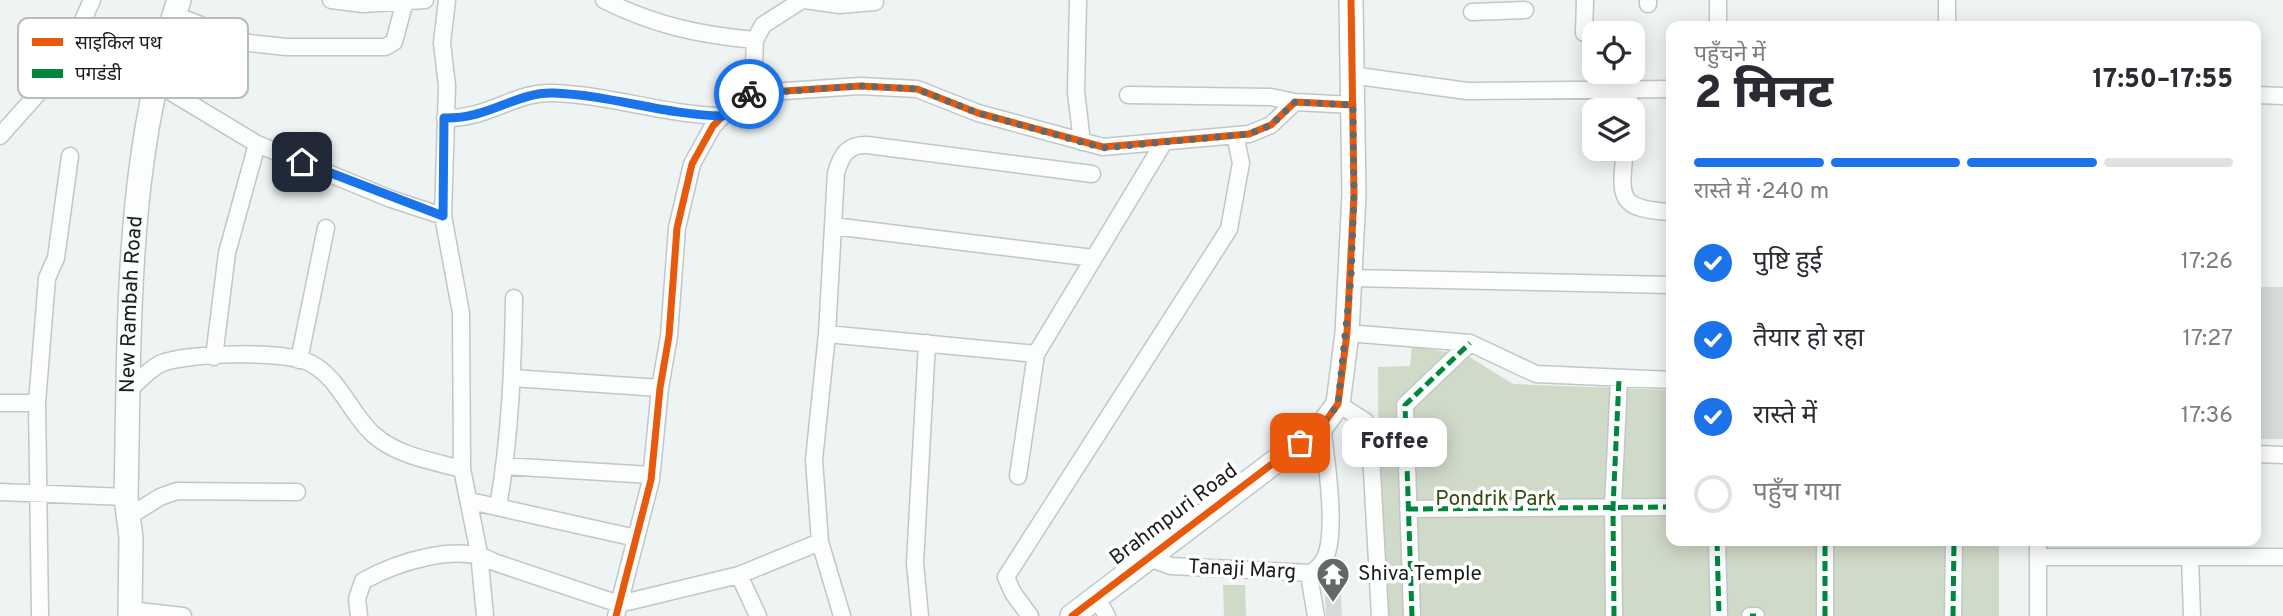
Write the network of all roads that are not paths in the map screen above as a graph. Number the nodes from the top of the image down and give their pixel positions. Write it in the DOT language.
graph roads {
  1 [pos="92,0"];
  2 [pos="331,0"];
  3 [pos="425,0"];
  4 [pos="447,0"];
  5 [pos="604,0"];
  6 [pos="803,0"];
  7 [pos="1078,0"];
  8 [pos="1351,0"];
  9 [pos="1585,0"];
  10 [pos="1718,0"];
  11 [pos="1947,0"];
  12 [pos="405,1"];
  13 [pos="875,2"];
  14 [pos="1500,6"];
  15 [pos="176,7"];
  16 [pos="1525,10"];
  17 [pos="1472,12"];
  18 [pos="84,18"];
  19 [pos="198,18"];
  20 [pos="1584,21"];
  21 [pos="1718,21"];
  22 [pos="1947,21"];
  23 [pos="755,40"];
  24 [pos="248,43"];
  25 [pos="1351,75"];
  26 [pos="1630,89"];
  27 [pos="1666,89"];
  28 [pos="753,93"];
  29 [pos="1128,95"];
  30 [pos="2261,95"];
  31 [pos="2283,96"];
  32 [pos="35,98"];
  33 [pos="153,98"];
  34 [pos="181,98"];
  35 [pos="1629,98"];
  36 [pos="1295,102"];
  37 [pos="1353,105"];
  38 [pos="723,116"];
  39 [pos="444,118"];
  40 [pos="1235,135"];
  41 [pos="0,136"];
  42 [pos="1082,142"];
  43 [pos="1164,142"];
  44 [pos="257,144"];
  45 [pos="70,156"];
  46 [pos="1624,161"];
  47 [pos="1092,174"];
  48 [pos="1666,212"];
  49 [pos="443,216"];
  50 [pos="832,226"];
  51 [pos="326,228"];
  52 [pos="1093,258"];
  53 [pos="1351,278"];
  54 [pos="1666,285"];
  55 [pos="514,298"];
  56 [pos="1347,332"];
  57 [pos="827,334"];
  58 [pos="927,343"];
  59 [pos="1470,343"];
  60 [pos="1036,354"];
  61 [pos="214,357"];
  62 [pos="299,360"];
  63 [pos="512,378"];
  64 [pos="1619,379"];
  65 [pos="1666,380"];
  66 [pos="660,388"];
  67 [pos="129,390"];
  68 [pos="0,403"];
  69 [pos="37,403"];
  70 [pos="1338,404"];
  71 [pos="1322,426"];
  72 [pos="2261,454"];
  73 [pos="2283,455"];
  74 [pos="505,466"];
  75 [pos="463,469"];
  76 [pos="651,475"];
  77 [pos="1018,476"];
  78 [pos="0,492"];
  79 [pos="297,492"];
  80 [pos="40,493"];
  81 [pos="470,501"];
  82 [pos="127,507"];
  83 [pos="498,507"];
  84 [pos="1613,507"];
  85 [pos="1666,507"];
  86 [pos="1409,509"];
  87 [pos="636,538"];
  88 [pos="820,542"];
  89 [pos="1717,546"];
  90 [pos="1825,546"];
  91 [pos="1954,546"];
  92 [pos="2038,549"];
  93 [pos="479,553"];
  94 [pos="1146,557"];
  95 [pos="2190,557"];
  96 [pos="2283,557"];
  97 [pos="739,575"];
  98 [pos="1310,581"];
  99 [pos="1101,607"];
  100 [pos="617,610"];
  101 [pos="130,613"];
  102 [pos="40,616"];
  103 [pos="183,616"];
  104 [pos="359,616"];
  105 [pos="485,616"];
  106 [pos="758,616"];
  107 [pos="842,616"];
  108 [pos="920,616"];
  109 [pos="1030,616"];
  110 [pos="1072,616"];
  111 [pos="1316,616"];
  112 [pos="1380,616"];
  113 [pos="1412,616"];
  114 [pos="1614,616"];
  115 [pos="1719,616"];
  116 [pos="1750,616"];
  117 [pos="1756,616"];
  118 [pos="1825,616"];
  119 [pos="1953,616"];
  120 [pos="2038,616"];
  121 [pos="2192,616"];
  1 -- 18 [label="street"];
  2 -- 12 [label="street"];
  3 -- 12 [label="street"];
  4 -- 39 [label="street"];
  5 -- 23 [label="street"];
  6 -- 13 [label="street"];
  6 -- 23 [label="street"];
  7 -- 42 [label="street"];
  8 -- 25 [label="street, Brahmpuri Road"];
  9 -- 20 [label="street"];
  10 -- 21 [label="street"];
  11 -- 22 [label="street"];
  12 -- 24 [label="street"];
  14 -- 16 [label="street"];
  14 -- 17 [label="street"];
  15 -- 19 [label="street"];
  23 -- 28 [label="street"];
  25 -- 26 [label="street"];
  25 -- 37 [label="street, Brahmpuri Road"];
  26 -- 27 [label="street"];
  26 -- 35 [label="street"];
  28 -- 38 [label="street"];
  28 -- 42 [label="street"];
  29 -- 36 [label="street"];
  30 -- 31 [label="street"];
  32 -- 41 [label="street"];
  33 -- 67 [label="street, New Rambah Road"];
  34 -- 44 [label="street"];
  36 -- 37 [label="street"];
  36 -- 40 [label="street"];
  37 -- 53 [label="street, Brahmpuri Road"];
  38 -- 39 [label="street"];
  38 -- 66 [label="street"];
  39 -- 49 [label="street"];
  40 -- 43 [label="street"];
  40 -- 109 [label="street"];
  42 -- 43 [label="street"];
  43 -- 52 [label="street"];
  44 -- 49 [label="street"];
  44 -- 61 [label="street"];
  45 -- 69 [label="street"];
  46 -- 48 [label="street"];
  47 -- 50 [label="street"];
  49 -- 75 [label="street"];
  50 -- 52 [label="street"];
  50 -- 57 [label="street"];
  51 -- 62 [label="street"];
  52 -- 60 [label="street"];
  53 -- 54 [label="street"];
  53 -- 56 [label="street, Brahmpuri Road"];
  55 -- 63 [label="street"];
  56 -- 59 [label="street"];
  56 -- 70 [label="street, Brahmpuri Road"];
  57 -- 58 [label="street"];
  57 -- 88 [label="street"];
  58 -- 60 [label="street"];
  58 -- 108 [label="street"];
  59 -- 64 [label="street"];
  59 -- 86 [label="street"];
  60 -- 77 [label="street"];
  61 -- 62 [label="street"];
  61 -- 67 [label="street"];
  62 -- 75 [label="street"];
  63 -- 66 [label="street"];
  63 -- 74 [label="street"];
  64 -- 65 [label="street"];
  64 -- 84 [label="street"];
  66 -- 76 [label="street"];
  67 -- 82 [label="street, New Rambah Road"];
  68 -- 69 [label="street"];
  69 -- 80 [label="street"];
  70 -- 71 [label="street, Brahmpuri Road"];
  70 -- 112 [label="street"];
  71 -- 94 [label="street, Brahmpuri Road"];
  71 -- 94 [label="street, Tanaji Marg"];
  72 -- 73 [label="street"];
  74 -- 76 [label="street"];
  74 -- 83 [label="street"];
  75 -- 81 [label="street"];
  76 -- 87 [label="street"];
  78 -- 80 [label="street"];
  79 -- 82 [label="street"];
  80 -- 82 [label="street"];
  80 -- 102 [label="street"];
  81 -- 83 [label="street"];
  81 -- 93 [label="street"];
  82 -- 101 [label="street, New Rambah Road"];
  83 -- 87 [label="street"];
  84 -- 85 [label="street"];
  84 -- 86 [label="street"];
  84 -- 114 [label="street"];
  86 -- 113 [label="street"];
  87 -- 100 [label="street"];
  88 -- 97 [label="street"];
  88 -- 107 [label="street"];
  89 -- 115 [label="street"];
  90 -- 118 [label="street"];
  91 -- 119 [label="street"];
  92 -- 95 [label="street"];
  92 -- 120 [label="street"];
  93 -- 100 [label="street"];
  93 -- 104 [label="street"];
  93 -- 105 [label="street"];
  94 -- 99 [label="street, Brahmpuri Road"];
  95 -- 96 [label="street"];
  95 -- 121 [label="street"];
  97 -- 100 [label="street"];
  97 -- 106 [label="street"];
  98 -- 111 [label="street"];
  99 -- 110 [label="street, Brahmpuri Road"];
  101 -- 103 [label="street"];
  116 -- 117 [label="street"];
}
